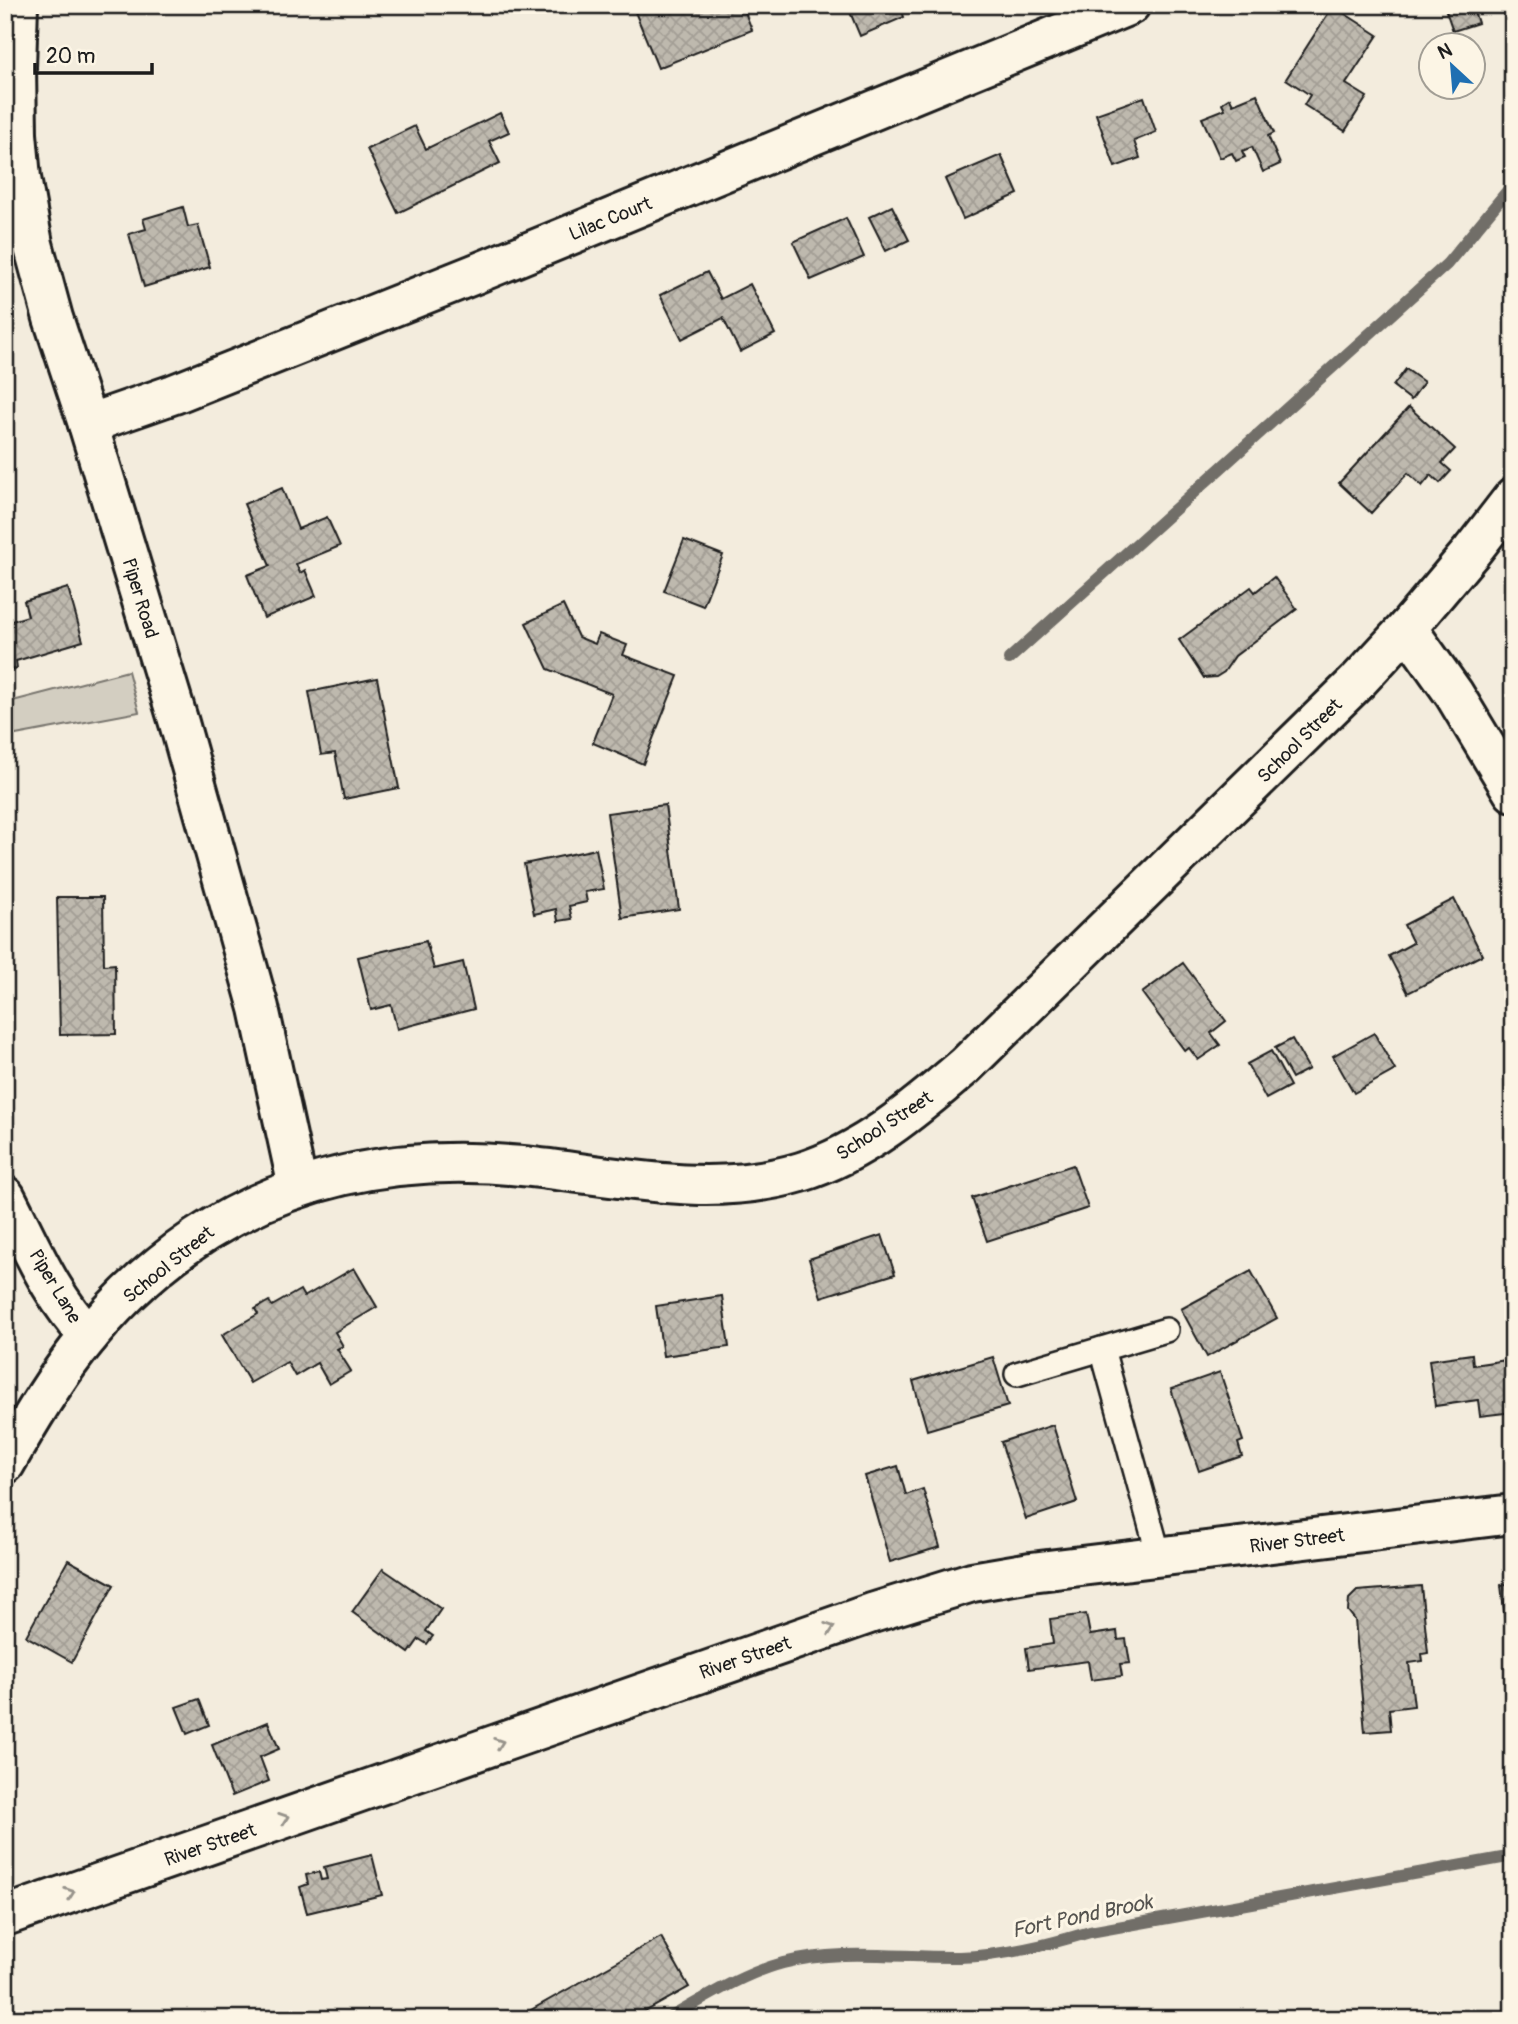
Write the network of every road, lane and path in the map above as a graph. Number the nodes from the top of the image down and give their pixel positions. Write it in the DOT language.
graph roads {
  1 [pos="18,5"];
  2 [pos="1130,5"];
  3 [pos="88,424"];
  4 [pos="1513,498"];
  5 [pos="1407,628"];
  6 [pos="1513,792"];
  7 [pos="298,1187"];
  8 [pos="5,1196"];
  9 [pos="1166,1329"];
  10 [pos="89,1336"];
  11 [pos="1101,1349"];
  12 [pos="1017,1374"];
  13 [pos="5,1464"];
  14 [pos="1513,1514"];
  15 [pos="1159,1556"];
  16 [pos="5,1916"];
  1 -- 3 [label="street, Piper Road"];
  2 -- 3 [label="street, Lilac Court"];
  3 -- 7 [label="street, Piper Road"];
  4 -- 5 [label="street, School Street"];
  5 -- 6 [label="street"];
  5 -- 7 [label="street, School Street"];
  7 -- 10 [label="street, School Street"];
  8 -- 10 [label="street, Piper Lane"];
  9 -- 11 [label="lane"];
  10 -- 13 [label="street, School Street"];
  11 -- 12 [label="lane"];
  11 -- 15 [label="lane"];
  14 -- 15 [label="street, River Street"];
  16 -- 15 [label="street, River Street, one-way"];
}
